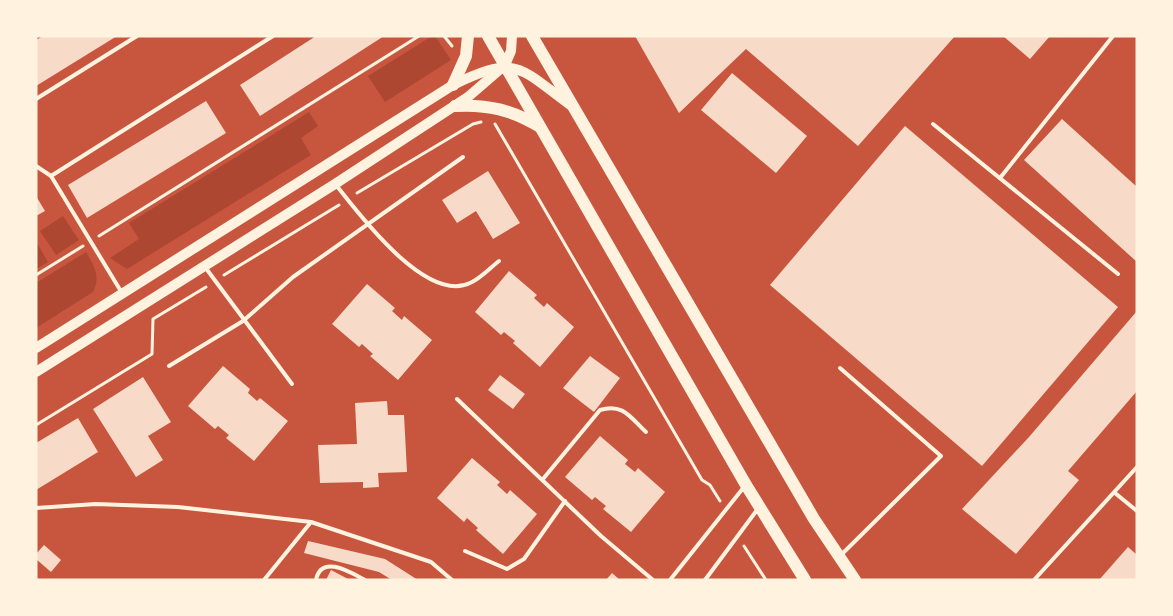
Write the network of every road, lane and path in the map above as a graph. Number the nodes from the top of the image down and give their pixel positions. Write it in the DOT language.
graph roads {
  1 [pos="137,36"];
  2 [pos="273,36"];
  3 [pos="419,36"];
  4 [pos="468,36"];
  5 [pos="488,36"];
  6 [pos="512,36"];
  7 [pos="532,36"];
  8 [pos="1113,36"];
  9 [pos="505,65"];
  10 [pos="453,85"];
  11 [pos="36,99"];
  12 [pos="455,106"];
  13 [pos="576,108"];
  14 [pos="492,120"];
  15 [pos="483,122"];
  16 [pos="933,124"];
  17 [pos="543,129"];
  18 [pos="463,157"];
  19 [pos="36,166"];
  20 [pos="51,176"];
  21 [pos="1000,178"];
  22 [pos="335,184"];
  23 [pos="347,200"];
  24 [pos="367,224"];
  25 [pos="90,241"];
  26 [pos="499,261"];
  27 [pos="204,266"];
  28 [pos="1118,274"];
  29 [pos="36,275"];
  30 [pos="215,281"];
  31 [pos="122,293"];
  32 [pos="243,321"];
  33 [pos="36,348"];
  34 [pos="168,366"];
  35 [pos="840,368"];
  36 [pos="36,372"];
  37 [pos="292,384"];
  38 [pos="457,399"];
  39 [pos="36,425"];
  40 [pos="646,432"];
  41 [pos="1137,467"];
  42 [pos="543,479"];
  43 [pos="746,485"];
  44 [pos="1115,493"];
  45 [pos="565,501"];
  46 [pos="36,507"];
  47 [pos="759,507"];
  48 [pos="726,510"];
  49 [pos="1137,511"];
  50 [pos="311,522"];
  51 [pos="738,537"];
  52 [pos="465,551"];
  53 [pos="838,557"];
  54 [pos="264,580"];
  55 [pos="316,580"];
  56 [pos="365,580"];
  57 [pos="452,580"];
  58 [pos="653,580"];
  59 [pos="670,580"];
  60 [pos="705,580"];
  61 [pos="766,580"];
  62 [pos="805,580"];
  63 [pos="855,580"];
  64 [pos="1034,580"];
  1 -- 11 [label="lane"];
  2 -- 20 [label="lane"];
  3 -- 25 [label="path"];
  4 -- 10 [label="main road"];
  5 -- 9 [label="main road"];
  6 -- 9 [label="main road"];
  7 -- 13 [label="main road"];
  8 -- 21 [label="lane"];
  9 -- 10 [label="main road"];
  9 -- 12 [label="main road"];
  9 -- 13 [label="main road"];
  9 -- 17 [label="main road"];
  10 -- 31 [label="main road"];
  12 -- 17 [label="main road"];
  12 -- 22 [label="main road"];
  13 -- 53 [label="main road"];
  14 -- 48 [label="path"];
  15 -- 23 [label="path"];
  16 -- 21 [label="lane"];
  17 -- 43 [label="main road"];
  18 -- 24 [label="lane"];
  19 -- 20 [label="lane"];
  20 -- 25 [label="lane"];
  21 -- 28 [label="lane"];
  22 -- 23 [label="lane"];
  22 -- 27 [label="main road"];
  23 -- 24 [label="lane"];
  23 -- 30 [label="path"];
  24 -- 26 [label="lane"];
  24 -- 32 [label="lane"];
  25 -- 29 [label="path"];
  25 -- 31 [label="lane"];
  27 -- 30 [label="lane"];
  27 -- 36 [label="main road"];
  30 -- 32 [label="lane"];
  30 -- 39 [label="path"];
  31 -- 33 [label="main road"];
  32 -- 34 [label="lane"];
  32 -- 37 [label="lane"];
  35 -- 53 [label="lane"];
  38 -- 42 [label="lane"];
  40 -- 42 [label="lane"];
  41 -- 44 [label="lane"];
  42 -- 45 [label="lane"];
  43 -- 47 [label="main road"];
  43 -- 48 [label="lane"];
  44 -- 49 [label="lane"];
  44 -- 64 [label="lane"];
  45 -- 52 [label="lane"];
  45 -- 58 [label="lane"];
  46 -- 50 [label="lane"];
  47 -- 51 [label="lane"];
  47 -- 62 [label="main road"];
  48 -- 59 [label="lane"];
  50 -- 54 [label="lane"];
  50 -- 57 [label="lane"];
  51 -- 60 [label="lane"];
  51 -- 61 [label="path"];
  53 -- 63 [label="main road"];
  55 -- 56 [label="lane"];
}
